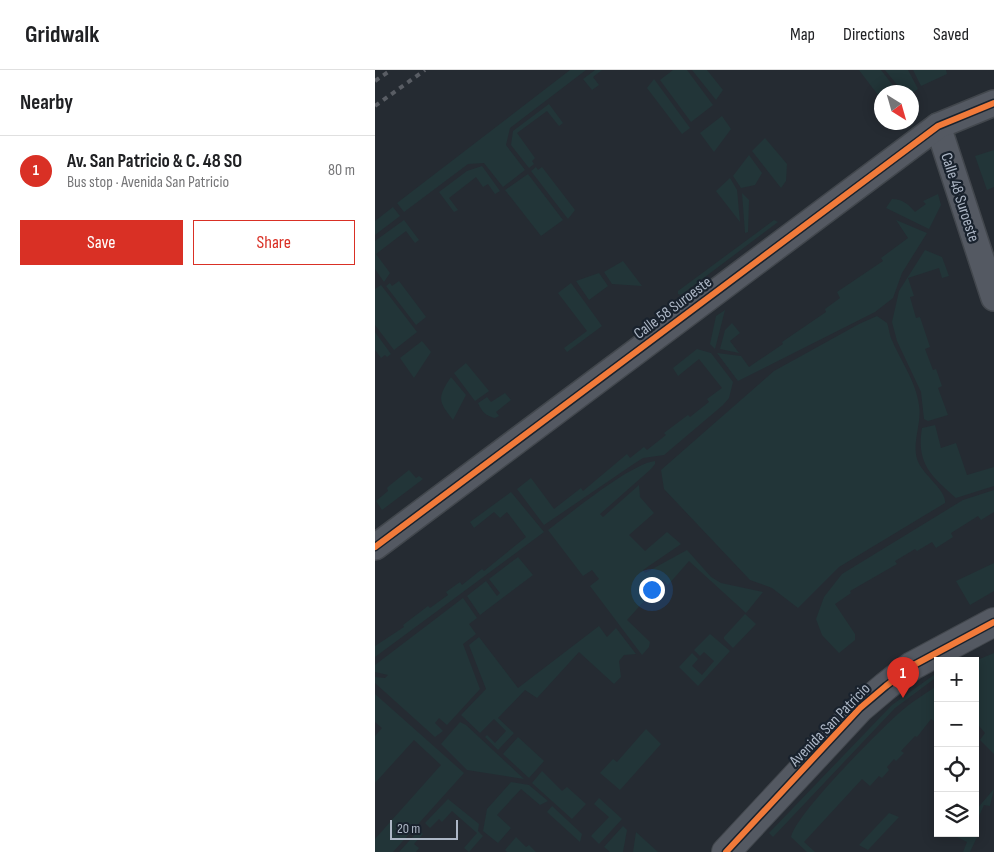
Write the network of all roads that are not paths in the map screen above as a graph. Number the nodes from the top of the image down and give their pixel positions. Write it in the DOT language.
graph roads {
  1 [pos="994,103"];
  2 [pos="938,126"];
  3 [pos="994,298"];
  4 [pos="375,547"];
  5 [pos="994,622"];
  6 [pos="726,852"];
  1 -- 2 [label="street, Calle 58 Suroeste"];
  2 -- 3 [label="street, Calle 48 Suroeste"];
  2 -- 4 [label="street, Calle 58 Suroeste"];
  5 -- 6 [label="street, Avenida San Patricio"];
}
